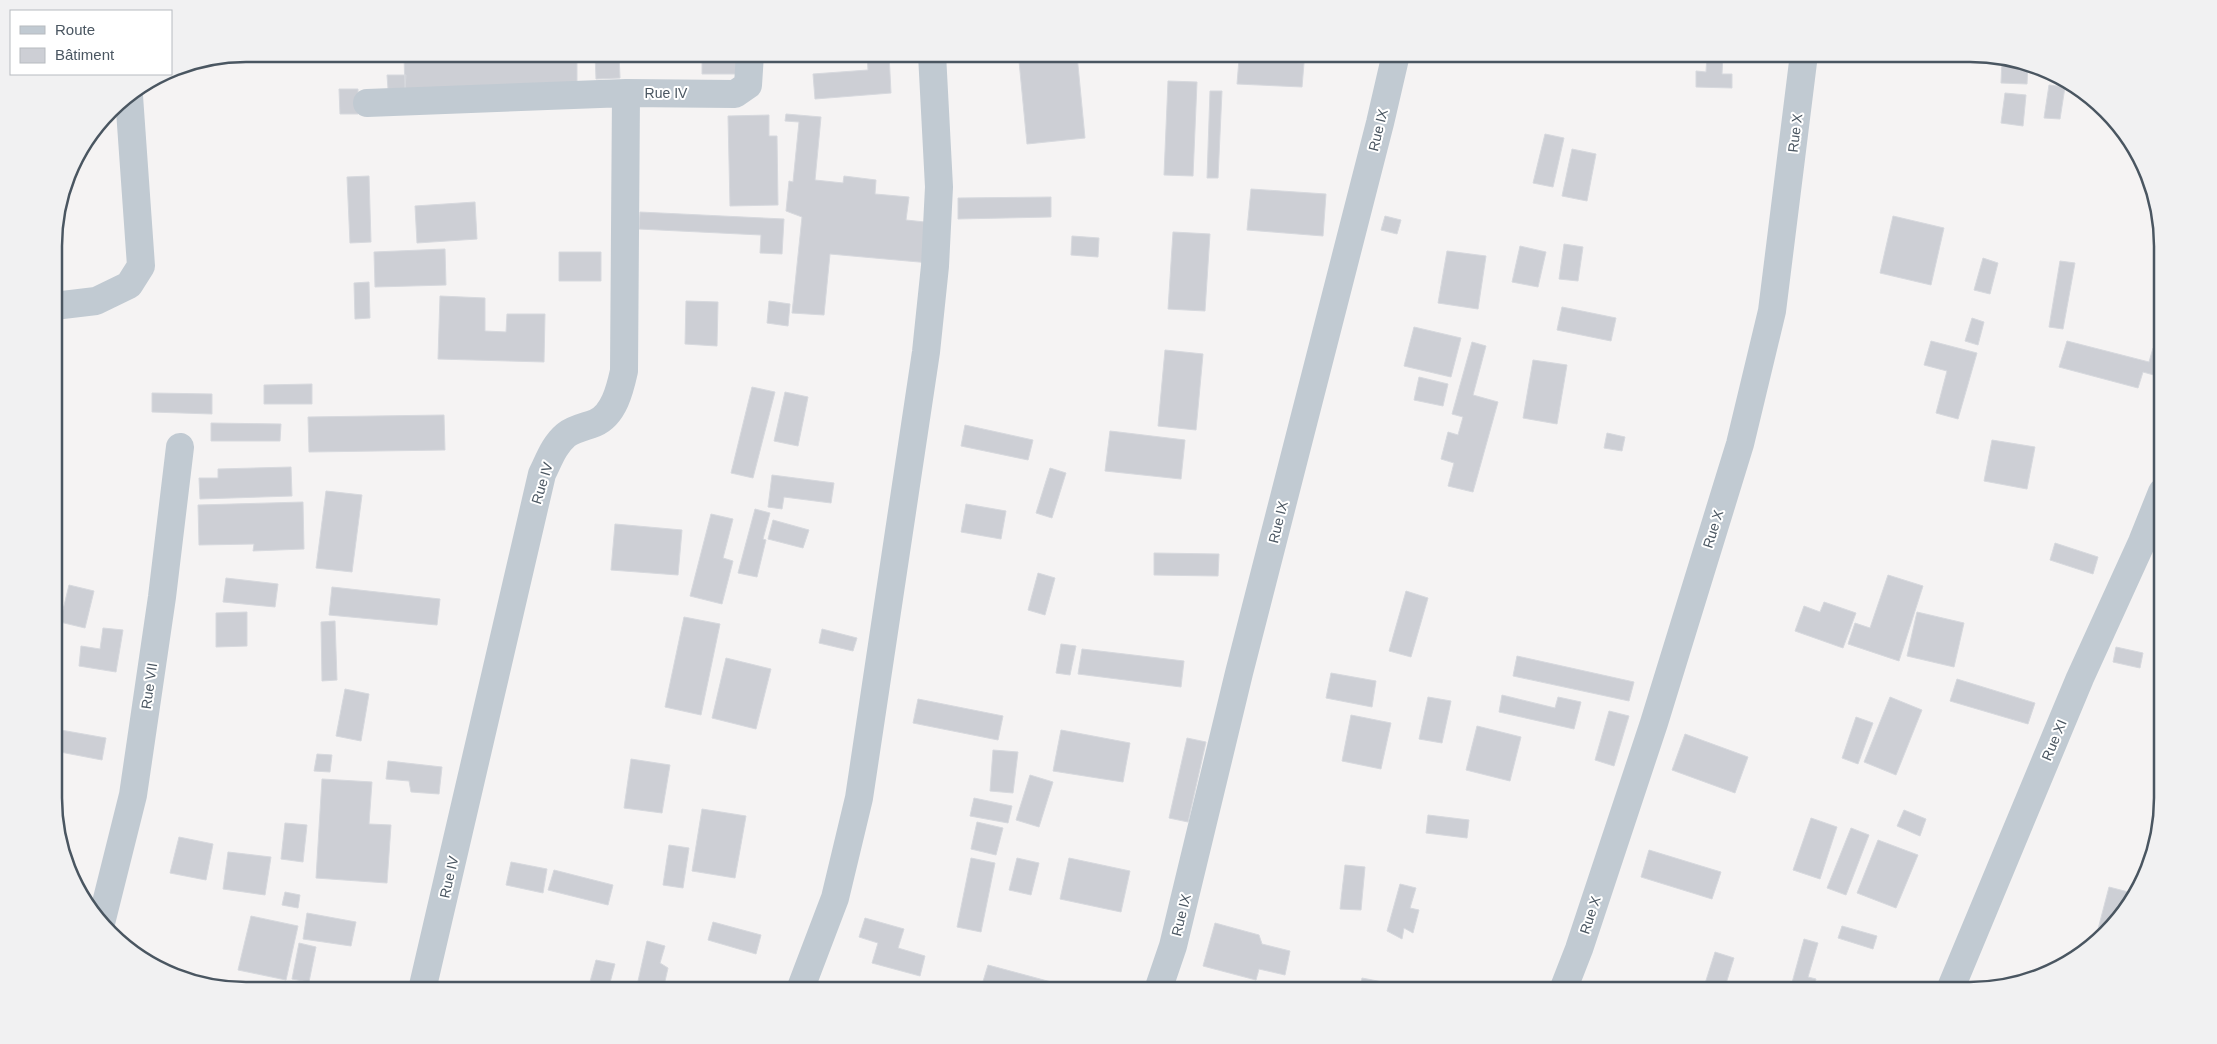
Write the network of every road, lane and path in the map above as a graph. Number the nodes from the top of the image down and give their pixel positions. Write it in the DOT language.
graph roads {
  1 [pos="749,62"];
  2 [pos="932,62"];
  3 [pos="1394,62"];
  4 [pos="1803,62"];
  5 [pos="626,93"];
  6 [pos="367,103"];
  7 [pos="130,104"];
  8 [pos="62,305"];
  9 [pos="180,447"];
  10 [pos="2154,512"];
  11 [pos="104,915"];
  12 [pos="424,982"];
  13 [pos="803,982"];
  14 [pos="1161,982"];
  15 [pos="1566,982"];
  16 [pos="1953,982"];
  1 -- 5 [label="street, Rue IV"];
  2 -- 13 [label="street"];
  3 -- 14 [label="street, Rue IX"];
  4 -- 15 [label="street, Rue X"];
  5 -- 6 [label="street"];
  5 -- 12 [label="street, Rue IV"];
  7 -- 8 [label="street"];
  9 -- 11 [label="street, Rue VII"];
  10 -- 16 [label="street, Rue XI"];
}
